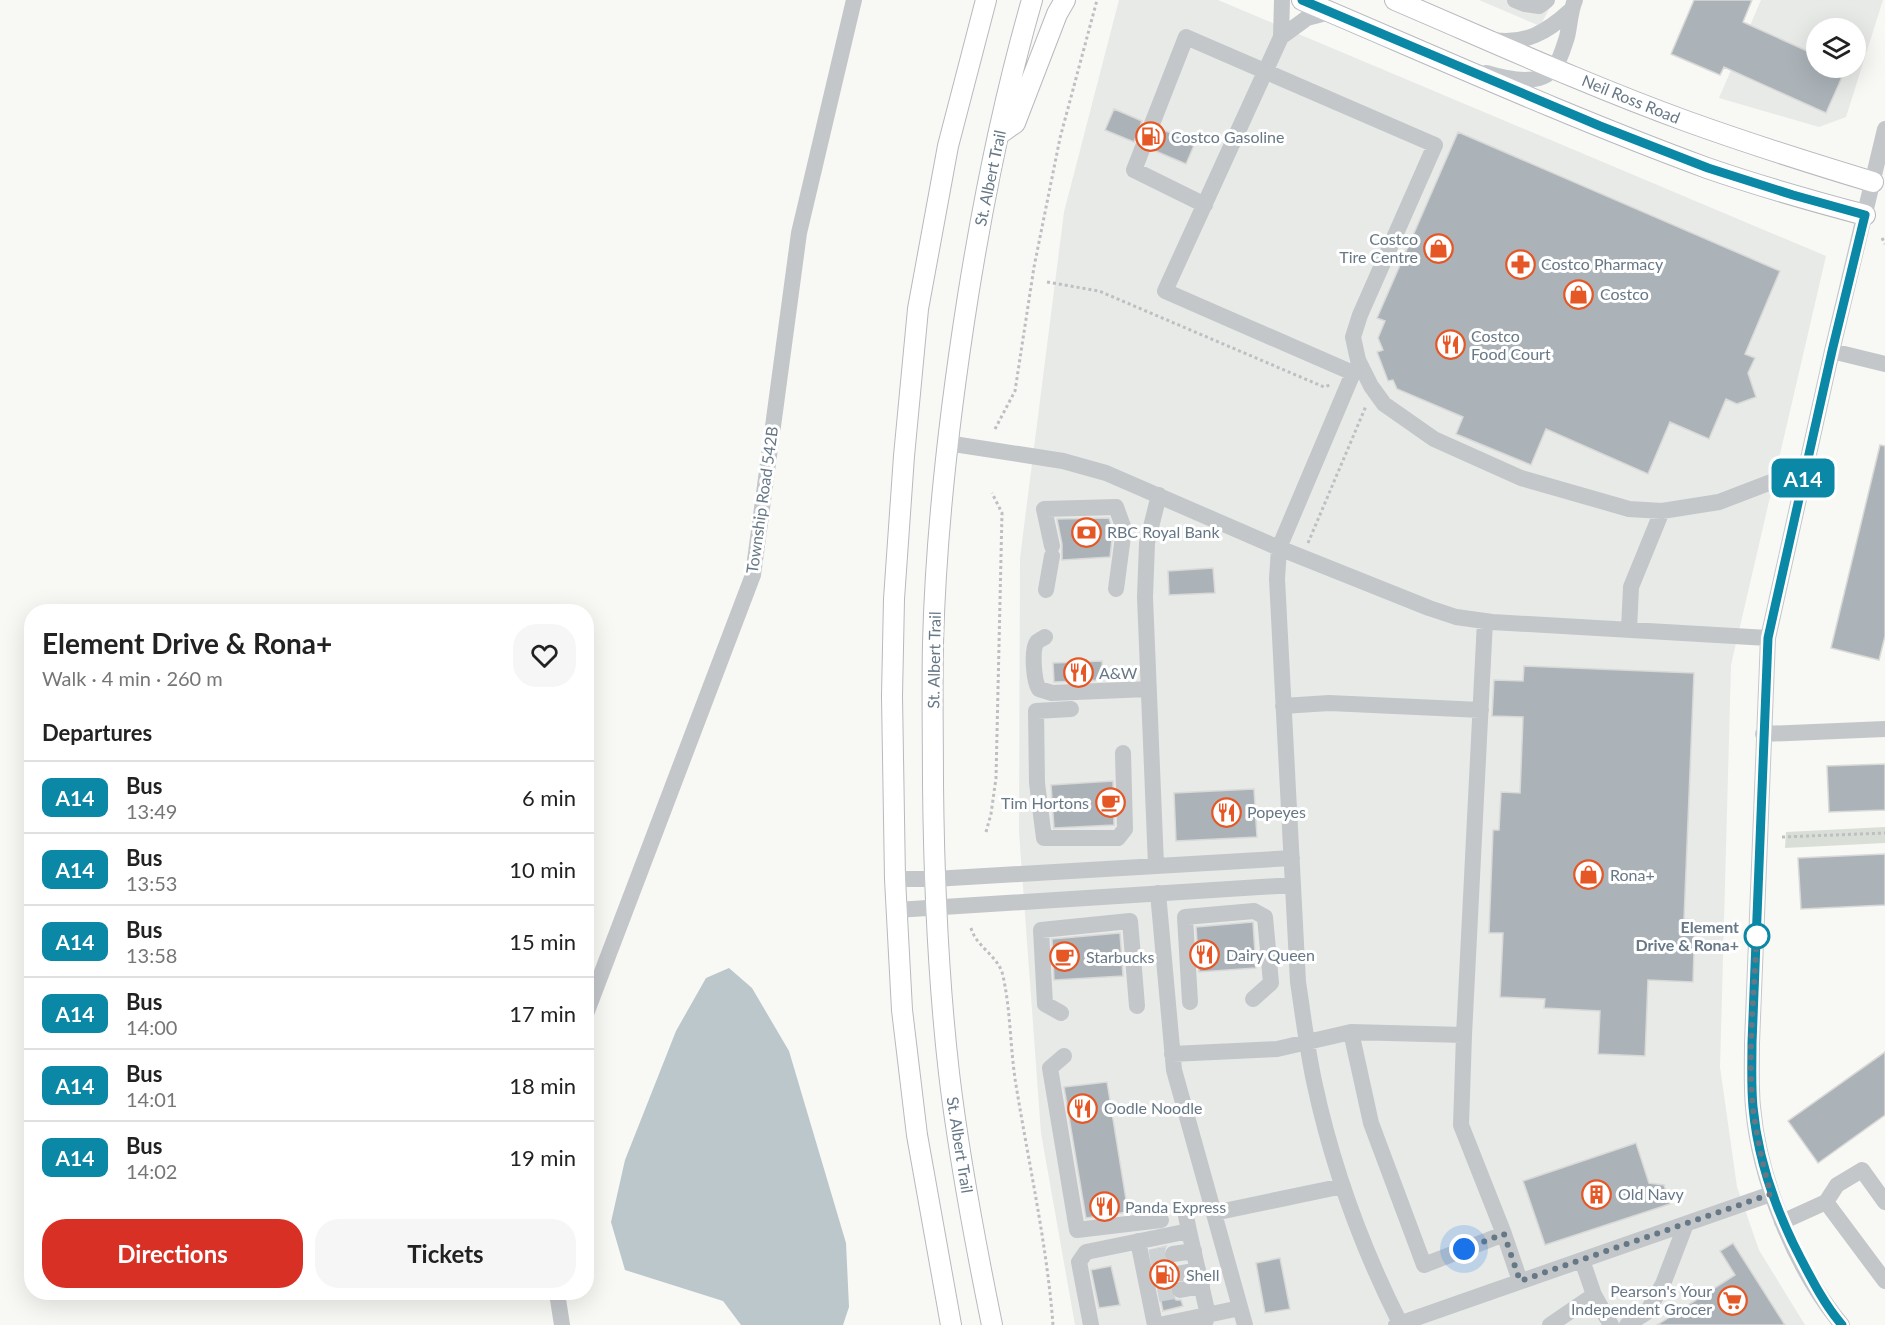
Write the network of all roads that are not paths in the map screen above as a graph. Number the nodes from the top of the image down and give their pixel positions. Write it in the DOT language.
graph roads {
  1 [pos="854,0"];
  2 [pos="986,0"];
  3 [pos="1032,0"];
  4 [pos="1065,0"];
  5 [pos="1282,0"];
  6 [pos="1302,0"];
  7 [pos="1395,0"];
  8 [pos="1515,0"];
  9 [pos="1547,0"];
  10 [pos="1572,6"];
  11 [pos="1330,12"];
  12 [pos="1477,35"];
  13 [pos="1281,37"];
  14 [pos="1440,58"];
  15 [pos="1554,68"];
  16 [pos="1266,71"];
  17 [pos="1885,129"];
  18 [pos="998,135"];
  19 [pos="1873,182"];
  20 [pos="1205,205"];
  21 [pos="1865,215"];
  22 [pos="1832,351"];
  23 [pos="1885,364"];
  24 [pos="1355,372"];
  25 [pos="947,443"];
  26 [pos="1805,469"];
  27 [pos="1159,495"];
  28 [pos="1662,511"];
  29 [pos="1278,548"];
  30 [pos="1116,589"];
  31 [pos="1046,590"];
  32 [pos="1485,621"];
  33 [pos="1629,629"];
  34 [pos="1045,637"];
  35 [pos="1768,638"];
  36 [pos="1148,689"];
  37 [pos="1283,706"];
  38 [pos="1071,709"];
  39 [pos="1481,710"];
  40 [pos="1885,729"];
  41 [pos="1763,734"];
  42 [pos="1123,753"];
  43 [pos="1292,858"];
  44 [pos="1156,866"];
  45 [pos="895,879"];
  46 [pos="934,879"];
  47 [pos="1293,885"];
  48 [pos="1158,893"];
  49 [pos="935,908"];
  50 [pos="896,910"];
  51 [pos="594,993"];
  52 [pos="1253,999"];
  53 [pos="1190,1002"];
  54 [pos="1137,1006"];
  55 [pos="1061,1013"];
  56 [pos="1351,1032"];
  57 [pos="1464,1035"];
  58 [pos="1307,1043"];
  59 [pos="1172,1054"];
  60 [pos="1064,1056"];
  61 [pos="1343,1186"];
  62 [pos="1771,1194"];
  63 [pos="1826,1202"];
  64 [pos="1885,1202"];
  65 [pos="1214,1213"];
  66 [pos="1161,1220"];
  67 [pos="1782,1222"];
  68 [pos="1686,1224"];
  69 [pos="1504,1234"];
  70 [pos="1138,1241"];
  71 [pos="1194,1251"];
  72 [pos="1173,1254"];
  73 [pos="1582,1260"];
  74 [pos="1200,1278"];
  75 [pos="1520,1281"];
  76 [pos="1885,1281"];
  77 [pos="1178,1282"];
  78 [pos="1594,1295"];
  79 [pos="558,1300"];
  80 [pos="1240,1308"];
  81 [pos="1206,1320"];
  82 [pos="1399,1324"];
  83 [pos="562,1325"];
  84 [pos="951,1325"];
  85 [pos="992,1325"];
  86 [pos="1091,1325"];
  87 [pos="1157,1325"];
  88 [pos="1245,1325"];
  89 [pos="1550,1325"];
  90 [pos="1611,1325"];
  91 [pos="1627,1325"];
  92 [pos="1842,1325"];
  1 -- 51 [label="street, Township Road 542B"];
  2 -- 45 [label="main road"];
  3 -- 18 [label="main road, St. Albert Trail"];
  4 -- 18 [label="main road"];
  5 -- 13 [label="street"];
  6 -- 11 [label="main road"];
  7 -- 12 [label="main road, Neil Ross Road"];
  8 -- 9 [label="street"];
  10 -- 12 [label="street"];
  10 -- 15 [label="street"];
  11 -- 13 [label="street"];
  11 -- 14 [label="main road"];
  12 -- 15 [label="main road, Neil Ross Road"];
  13 -- 16 [label="street"];
  14 -- 15 [label="street"];
  14 -- 21 [label="main road"];
  15 -- 19 [label="main road, Neil Ross Road"];
  16 -- 20 [label="street"];
  16 -- 20 [label="street"];
  16 -- 24 [label="street"];
  17 -- 19 [label="street"];
  18 -- 25 [label="main road, St. Albert Trail"];
  19 -- 21 [label="street"];
  20 -- 24 [label="street"];
  21 -- 22 [label="street"];
  22 -- 23 [label="street"];
  22 -- 26 [label="street"];
  24 -- 28 [label="street"];
  24 -- 29 [label="street"];
  25 -- 27 [label="street"];
  25 -- 46 [label="main road, St. Albert Trail"];
  26 -- 28 [label="street"];
  26 -- 35 [label="street"];
  27 -- 29 [label="street"];
  27 -- 36 [label="street"];
  28 -- 33 [label="street"];
  29 -- 32 [label="street"];
  29 -- 37 [label="street"];
  30 -- 31 [label="street"];
  32 -- 33 [label="street"];
  32 -- 39 [label="street"];
  33 -- 35 [label="street"];
  34 -- 36 [label="street"];
  35 -- 41 [label="street"];
  36 -- 44 [label="street"];
  37 -- 39 [label="street"];
  37 -- 43 [label="street"];
  38 -- 42 [label="street"];
  39 -- 57 [label="street"];
  40 -- 41 [label="street"];
  41 -- 62 [label="street"];
  43 -- 44 [label="street"];
  43 -- 47 [label="street"];
  44 -- 46 [label="street"];
  45 -- 46 [label="street"];
  45 -- 50 [label="main road"];
  46 -- 49 [label="main road, St. Albert Trail"];
  47 -- 48 [label="street"];
  47 -- 58 [label="street"];
  48 -- 49 [label="street"];
  48 -- 59 [label="street"];
  49 -- 50 [label="street"];
  49 -- 85 [label="main road, St. Albert Trail"];
  50 -- 84 [label="main road"];
  52 -- 53 [label="street"];
  54 -- 55 [label="street"];
  56 -- 57 [label="street"];
  56 -- 58 [label="street"];
  56 -- 69 [label="street"];
  57 -- 69 [label="street"];
  58 -- 59 [label="street"];
  58 -- 61 [label="street"];
  59 -- 65 [label="street"];
  60 -- 66 [label="street"];
  61 -- 65 [label="street"];
  61 -- 82 [label="street"];
  62 -- 67 [label="street"];
  62 -- 68 [label="street"];
  63 -- 64 [label="street"];
  63 -- 67 [label="street"];
  63 -- 76 [label="street"];
  65 -- 80 [label="street"];
  67 -- 92 [label="street"];
  68 -- 73 [label="street"];
  68 -- 91 [label="street"];
  69 -- 75 [label="street"];
  70 -- 71 [label="street"];
  70 -- 86 [label="street"];
  70 -- 87 [label="street"];
  71 -- 72 [label="street"];
  71 -- 74 [label="street"];
  73 -- 75 [label="street"];
  73 -- 78 [label="street"];
  74 -- 77 [label="street"];
  74 -- 81 [label="street"];
  75 -- 82 [label="street"];
  78 -- 89 [label="street"];
  78 -- 90 [label="street"];
  79 -- 83 [label="street"];
  80 -- 81 [label="street"];
  80 -- 88 [label="street"];
  81 -- 87 [label="street"];
}
